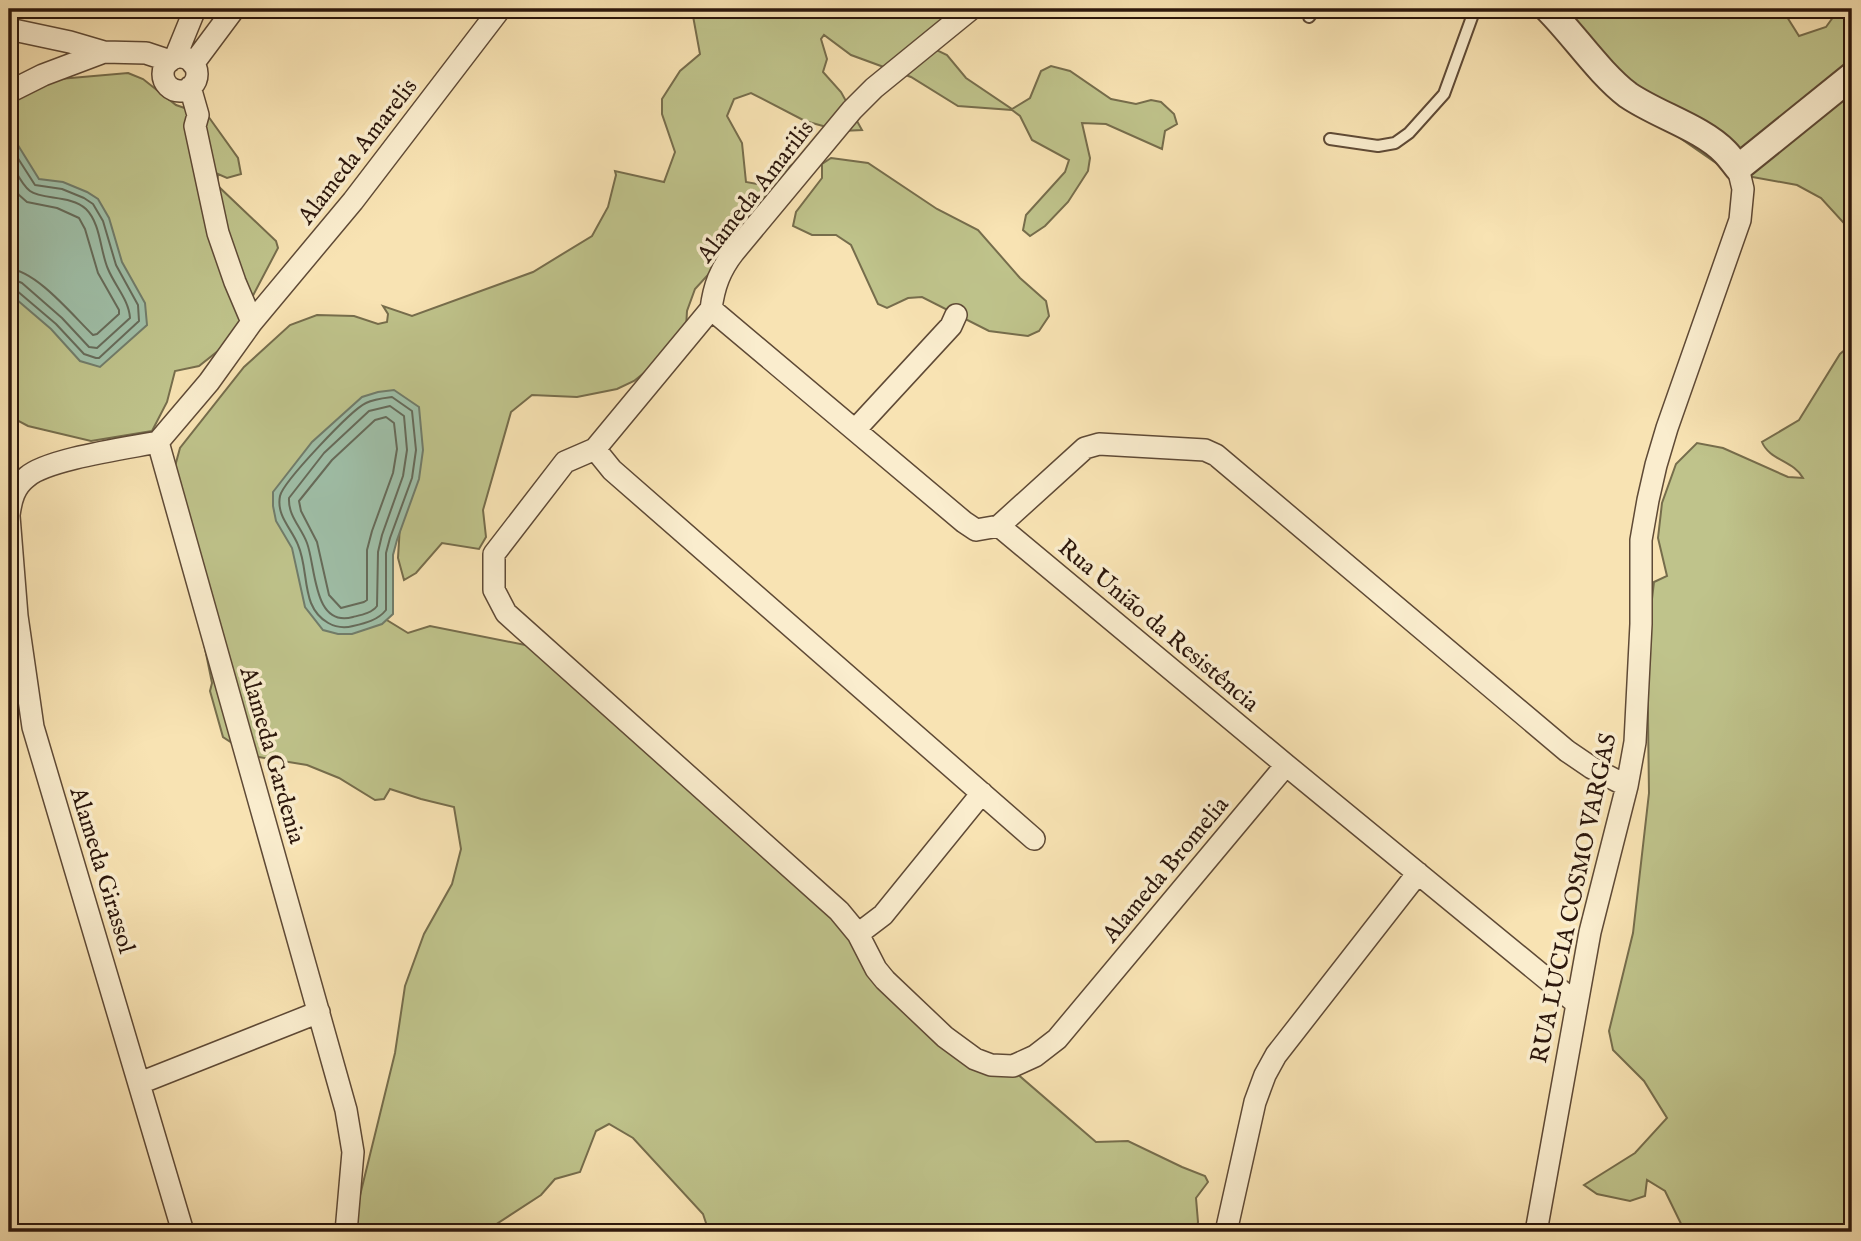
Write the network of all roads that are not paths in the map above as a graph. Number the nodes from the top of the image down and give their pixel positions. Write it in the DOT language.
graph roads {
  1 [pos="195,9"];
  2 [pos="234,9"];
  3 [pos="500,9"];
  4 [pos="971,9"];
  5 [pos="1472,9"];
  6 [pos="1548,9"];
  7 [pos="9,29"];
  8 [pos="104,52"];
  9 [pos="178,73"];
  10 [pos="1852,76"];
  11 [pos="9,92"];
  12 [pos="1330,139"];
  13 [pos="1738,168"];
  14 [pos="711,309"];
  15 [pos="956,314"];
  16 [pos="252,322"];
  17 [pos="855,430"];
  18 [pos="158,442"];
  19 [pos="595,449"];
  20 [pos="9,516"];
  21 [pos="999,526"];
  22 [pos="494,590"];
  23 [pos="1286,765"];
  24 [pos="1627,786"];
  25 [pos="982,793"];
  26 [pos="1034,839"];
  27 [pos="1418,873"];
  28 [pos="858,934"];
  29 [pos="1576,1003"];
  30 [pos="319,1012"];
  31 [pos="140,1083"];
  32 [pos="183,1232"];
  33 [pos="346,1232"];
  34 [pos="1226,1232"];
  35 [pos="1535,1232"];
  1 -- 9 [label="street"];
  2 -- 9 [label="street"];
  3 -- 16 [label="street, Alameda Amarelis"];
  4 -- 14 [label="street, Alameda Amarilis"];
  5 -- 12 [label="lane"];
  6 -- 13 [label="street"];
  7 -- 8 [label="street"];
  8 -- 9 [label="street"];
  8 -- 11 [label="street"];
  9 -- 16 [label="street"];
  10 -- 13 [label="street"];
  13 -- 24 [label="street, RUA LUCIA COSMO VARGAS"];
  14 -- 17 [label="street"];
  14 -- 19 [label="street, Alameda Amarilis"];
  15 -- 17 [label="street"];
  16 -- 18 [label="street"];
  17 -- 21 [label="street"];
  18 -- 20 [label="street, Alameda Girassol"];
  18 -- 30 [label="street, Alameda Gardenia"];
  19 -- 22 [label="street, Alameda Amarilis"];
  19 -- 25 [label="street"];
  20 -- 31 [label="street, Alameda Girassol"];
  21 -- 23 [label="street, Rua União da Resistência"];
  21 -- 24 [label="street"];
  22 -- 28 [label="street, Alameda Bromelia"];
  23 -- 27 [label="street"];
  23 -- 28 [label="street, Alameda Bromelia"];
  24 -- 29 [label="street, RUA LUCIA COSMO VARGAS"];
  25 -- 26 [label="street"];
  25 -- 28 [label="street"];
  27 -- 29 [label="street"];
  27 -- 34 [label="street"];
  29 -- 35 [label="street, RUA LUCIA COSMO VARGAS"];
  30 -- 31 [label="street"];
  30 -- 33 [label="street, Alameda Gardenia"];
  31 -- 32 [label="street, Alameda Girassol"];
}
